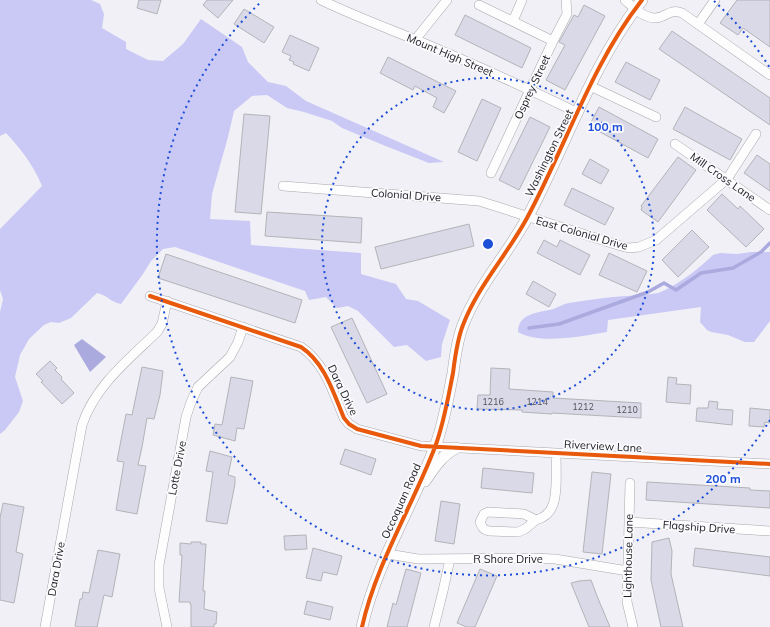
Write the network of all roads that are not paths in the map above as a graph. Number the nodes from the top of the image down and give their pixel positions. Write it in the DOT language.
graph roads {
  1 [pos="321,0"];
  2 [pos="447,0"];
  3 [pos="522,0"];
  4 [pos="566,0"];
  5 [pos="625,0"];
  6 [pos="715,0"];
  7 [pos="638,4"];
  8 [pos="478,5"];
  9 [pos="513,21"];
  10 [pos="698,24"];
  11 [pos="415,40"];
  12 [pos="553,41"];
  13 [pos="770,75"];
  14 [pos="590,86"];
  15 [pos="531,90"];
  16 [pos="578,113"];
  17 [pos="656,117"];
  18 [pos="756,134"];
  19 [pos="675,144"];
  20 [pos="491,173"];
  21 [pos="727,179"];
  22 [pos="283,186"];
  23 [pos="770,210"];
  24 [pos="527,217"];
  25 [pos="150,296"];
  26 [pos="168,302"];
  27 [pos="469,311"];
  28 [pos="243,327"];
  29 [pos="435,447"];
  30 [pos="456,448"];
  31 [pos="556,453"];
  32 [pos="770,464"];
  33 [pos="630,483"];
  34 [pos="411,502"];
  35 [pos="536,520"];
  36 [pos="629,522"];
  37 [pos="770,531"];
  38 [pos="388,554"];
  39 [pos="450,559"];
  40 [pos="628,571"];
  41 [pos="45,627"];
  42 [pos="167,627"];
  43 [pos="362,627"];
  44 [pos="434,627"];
  45 [pos="633,627"];
  1 -- 11 [label="street, Mount High Street"];
  2 -- 11 [label="street"];
  3 -- 9 [label="street"];
  4 -- 12 [label="street, Osprey Street"];
  5 -- 7 [label="street"];
  6 -- 10 [label="street"];
  7 -- 10 [label="street"];
  7 -- 14 [label="street, Washington Street"];
  8 -- 9 [label="street"];
  9 -- 12 [label="street"];
  10 -- 13 [label="street"];
  11 -- 15 [label="street, Mount High Street"];
  12 -- 15 [label="street, Osprey Street"];
  14 -- 16 [label="street, Washington Street"];
  14 -- 17 [label="street"];
  15 -- 16 [label="street, Mount High Street"];
  15 -- 20 [label="street, Osprey Street"];
  16 -- 24 [label="street, Washington Street"];
  18 -- 21 [label="street, East Colonial Drive"];
  19 -- 21 [label="street, Mill Cross Lane"];
  21 -- 23 [label="street, Mill Cross Lane"];
  21 -- 24 [label="street, East Colonial Drive"];
  22 -- 24 [label="street, Colonial Drive"];
  24 -- 27 [label="street, Washington Street"];
  25 -- 26 [label="street, Dara Drive"];
  26 -- 28 [label="street, Dara Drive"];
  26 -- 41 [label="street, Dara Drive"];
  27 -- 29 [label="street, Occoquan Road"];
  28 -- 29 [label="street, Dara Drive"];
  28 -- 42 [label="street, Lotte Drive"];
  29 -- 30 [label="street, Riverview Lane"];
  29 -- 34 [label="street, Occoquan Road"];
  30 -- 31 [label="street, Riverview Lane"];
  30 -- 34 [label="street"];
  31 -- 32 [label="street, Riverview Lane"];
  31 -- 35 [label="street"];
  33 -- 36 [label="street, Lighthouse Lane"];
  34 -- 38 [label="street, Occoquan Road"];
  35 -- 35 [label="street"];
  36 -- 37 [label="street, Flagship Drive"];
  36 -- 40 [label="street, Lighthouse Lane"];
  38 -- 39 [label="street, R Shore Drive"];
  38 -- 43 [label="street, Occoquan Road"];
  39 -- 40 [label="street, R Shore Drive"];
  39 -- 44 [label="street"];
  40 -- 45 [label="street, Lighthouse Lane"];
}
